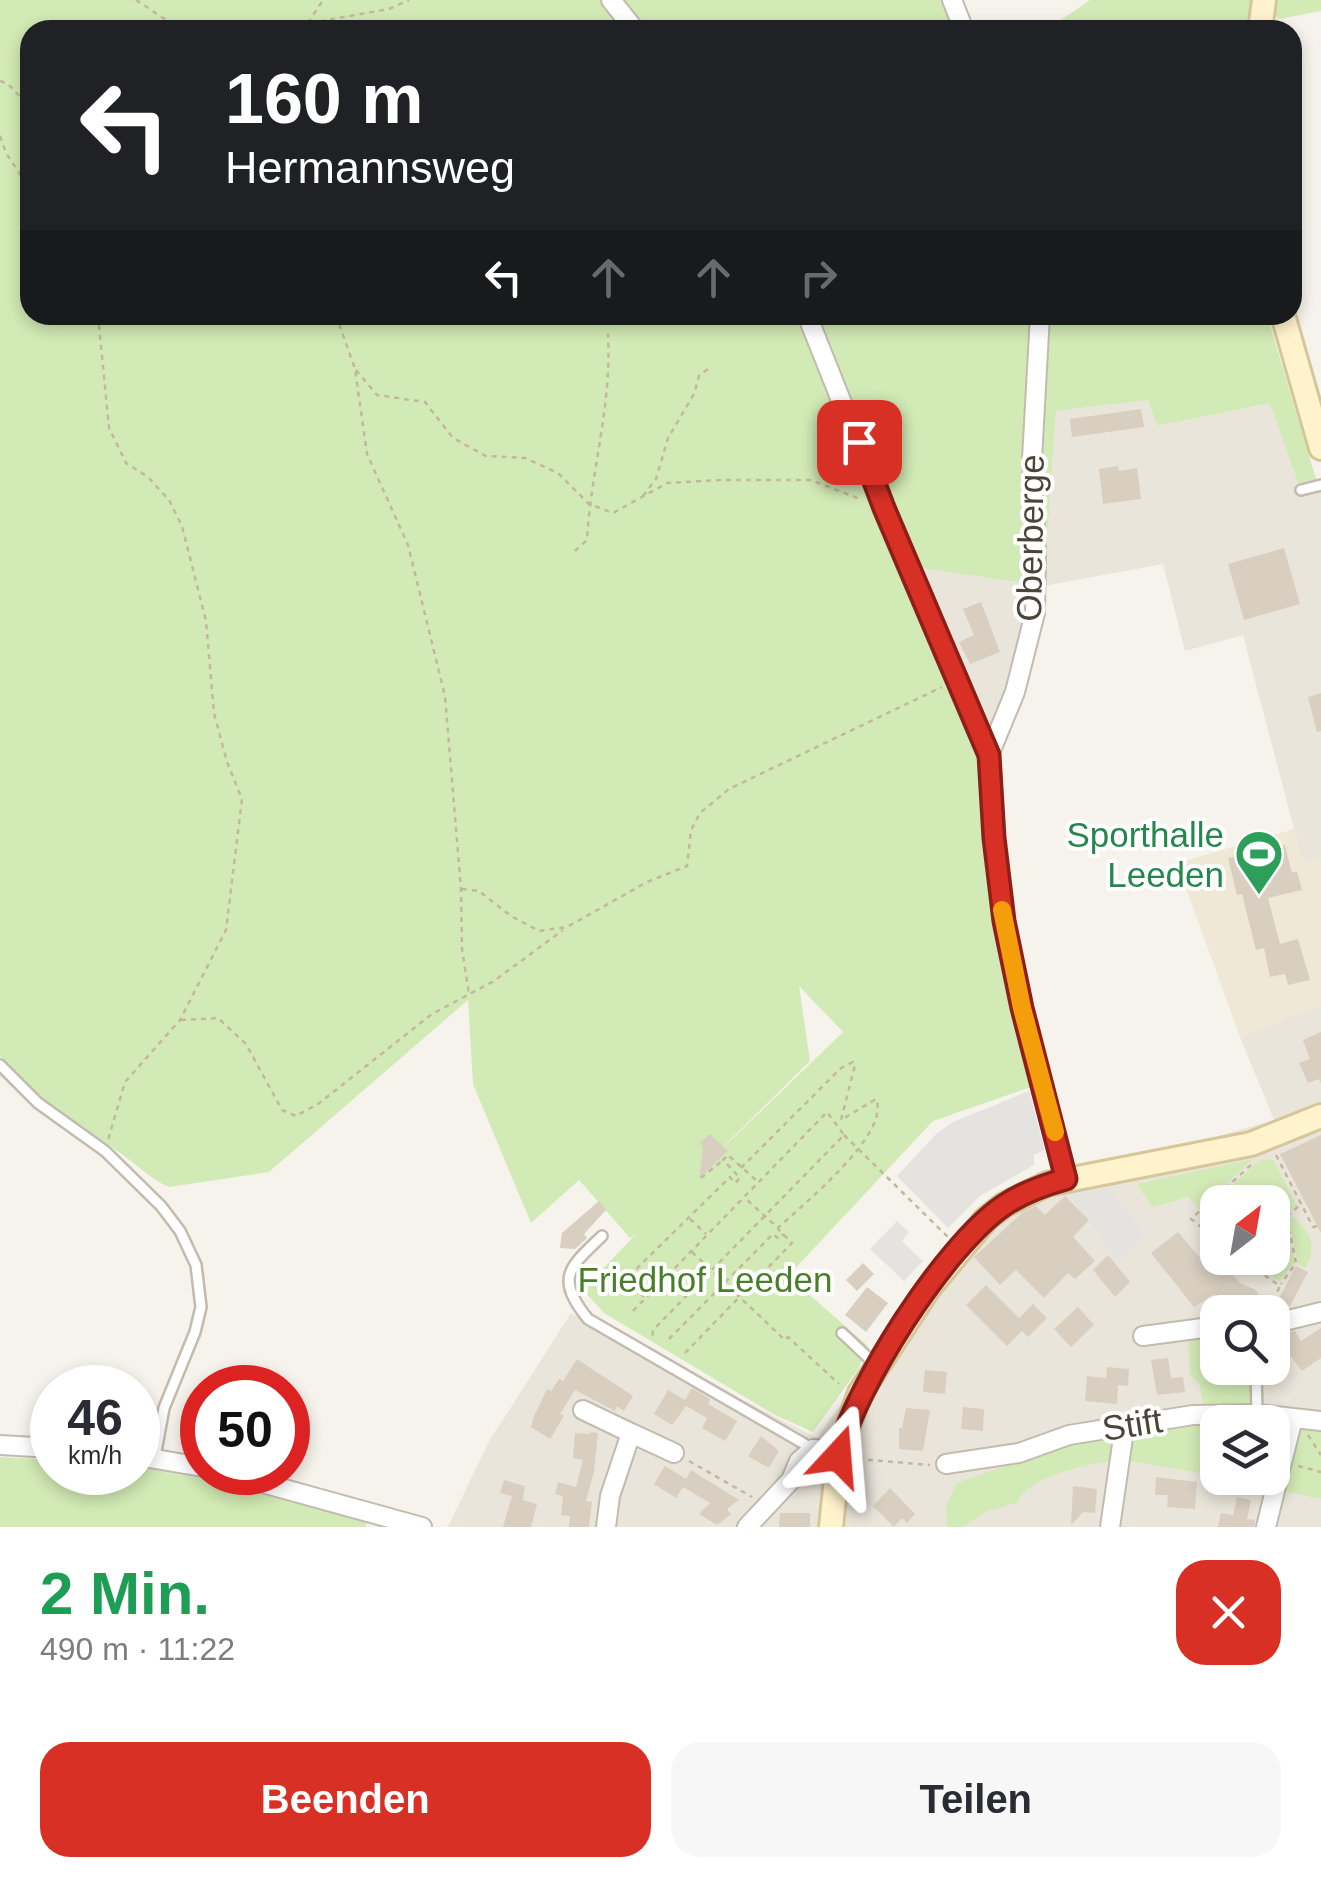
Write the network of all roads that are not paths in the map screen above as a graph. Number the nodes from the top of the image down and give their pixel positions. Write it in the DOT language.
graph roads {
  1 [pos="611,0"];
  2 [pos="627,20"];
  3 [pos="811,325"];
  4 [pos="1039,325"];
  5 [pos="1285,325"];
  6 [pos="1318,422"];
  7 [pos="1321,448"];
  8 [pos="1321,485"];
  9 [pos="1301,490"];
  10 [pos="989,755"];
  11 [pos="0,1065"];
  12 [pos="1321,1116"];
  13 [pos="1066,1179"];
  14 [pos="602,1236"];
  15 [pos="1321,1312"];
  16 [pos="1290,1320"];
  17 [pos="1200,1328"];
  18 [pos="842,1332"];
  19 [pos="1143,1336"];
  20 [pos="876,1365"];
  21 [pos="584,1410"];
  22 [pos="1200,1415"];
  23 [pos="1290,1418"];
  24 [pos="1293,1418"];
  25 [pos="160,1419"];
  26 [pos="1321,1420"];
  27 [pos="1125,1424"];
  28 [pos="632,1433"];
  29 [pos="0,1445"];
  30 [pos="30,1447"];
  31 [pos="812,1449"];
  32 [pos="838,1453"];
  33 [pos="674,1454"];
  34 [pos="946,1464"];
  35 [pos="306,1495"];
  36 [pos="422,1527"];
  37 [pos="606,1527"];
  38 [pos="747,1527"];
  39 [pos="831,1527"];
  40 [pos="1110,1527"];
  41 [pos="1266,1527"];
  1 -- 2 [label="street"];
  3 -- 10 [label="street"];
  4 -- 10 [label="street, Oberberge"];
  5 -- 6 [label="main road"];
  6 -- 7 [label="main road"];
  8 -- 9 [label="lane"];
  10 -- 13 [label="street"];
  11 -- 25 [label="lane"];
  12 -- 13 [label="main road"];
  13 -- 20 [label="main road"];
  14 -- 31 [label="lane"];
  15 -- 16 [label="street"];
  17 -- 19 [label="street"];
  18 -- 20 [label="lane"];
  20 -- 32 [label="main road"];
  21 -- 28 [label="street"];
  22 -- 27 [label="street, Stift"];
  23 -- 24 [label="street, Stift"];
  24 -- 26 [label="street, Stift"];
  24 -- 41 [label="street"];
  27 -- 34 [label="street, Stift"];
  27 -- 40 [label="street"];
  28 -- 33 [label="street"];
  28 -- 37 [label="street"];
  29 -- 30 [label="street"];
  31 -- 32 [label="street"];
  31 -- 38 [label="street"];
  32 -- 39 [label="main road"];
  35 -- 36 [label="street"];
}
